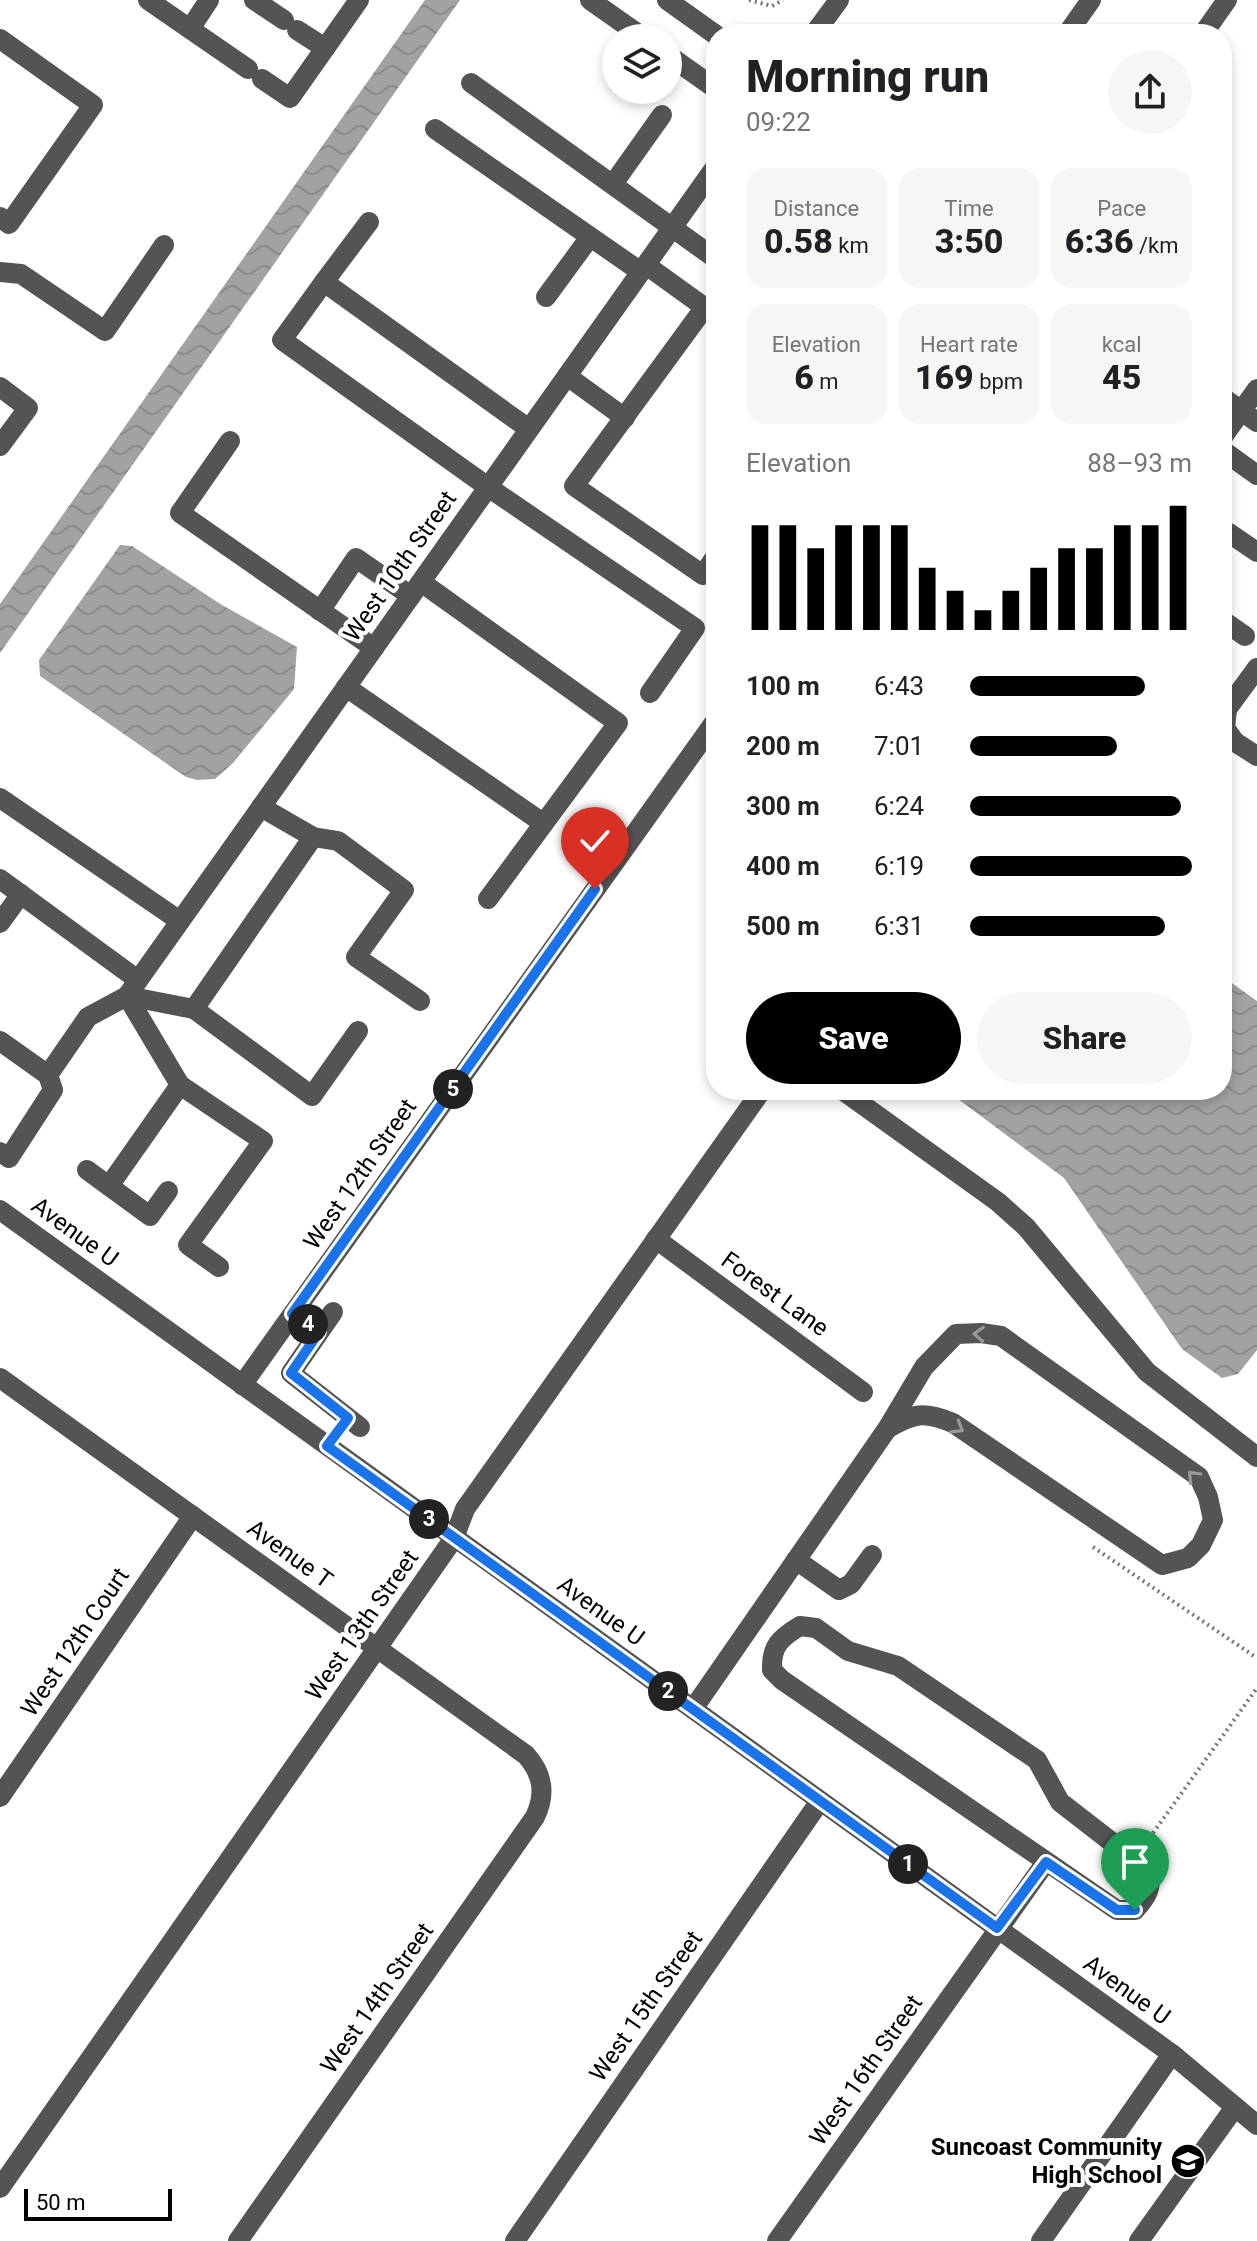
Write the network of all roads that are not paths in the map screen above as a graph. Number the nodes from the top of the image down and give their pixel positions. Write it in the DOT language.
graph roads {
  1 [pos="148,0"];
  2 [pos="209,0"];
  3 [pos="254,0"];
  4 [pos="359,0"];
  5 [pos="590,0"];
  6 [pos="667,0"];
  7 [pos="839,0"];
  8 [pos="1091,0"];
  9 [pos="1227,0"];
  10 [pos="624,24"];
  11 [pos="821,24"];
  12 [pos="1074,24"];
  13 [pos="1210,24"];
  14 [pos="706,28"];
  15 [pos="190,29"];
  16 [pos="0,39"];
  17 [pos="325,48"];
  18 [pos="682,65"];
  19 [pos="706,82"];
  20 [pos="471,83"];
  21 [pos="662,115"];
  22 [pos="435,129"];
  23 [pos="706,180"];
  24 [pos="613,184"];
  25 [pos="0,217"];
  26 [pos="369,222"];
  27 [pos="672,228"];
  28 [pos="590,237"];
  29 [pos="164,245"];
  30 [pos="706,252"];
  31 [pos="643,268"];
  32 [pos="0,272"];
  33 [pos="324,282"];
  34 [pos="546,297"];
  35 [pos="706,308"];
  36 [pos="706,316"];
  37 [pos="567,376"];
  38 [pos="0,387"];
  39 [pos="1257,389"];
  40 [pos="1232,404"];
  41 [pos="1249,416"];
  42 [pos="625,418"];
  43 [pos="529,429"];
  44 [pos="1232,430"];
  45 [pos="230,441"];
  46 [pos="0,446"];
  47 [pos="1232,457"];
  48 [pos="1257,475"];
  49 [pos="488,487"];
  50 [pos="1232,535"];
  51 [pos="1257,552"];
  52 [pos="706,571"];
  53 [pos="416,589"];
  54 [pos="320,611"];
  55 [pos="1232,627"];
  56 [pos="1245,636"];
  57 [pos="374,648"];
  58 [pos="1257,668"];
  59 [pos="346,687"];
  60 [pos="650,693"];
  61 [pos="1232,702"];
  62 [pos="706,734"];
  63 [pos="1232,738"];
  64 [pos="1257,756"];
  65 [pos="0,798"];
  66 [pos="261,807"];
  67 [pos="543,823"];
  68 [pos="313,837"];
  69 [pos="0,879"];
  70 [pos="21,894"];
  71 [pos="488,899"];
  72 [pos="180,921"];
  73 [pos="0,923"];
  74 [pos="132,988"];
  75 [pos="420,1001"];
  76 [pos="194,1009"];
  77 [pos="358,1031"];
  78 [pos="0,1041"];
  79 [pos="48,1075"];
  80 [pos="180,1085"];
  81 [pos="755,1100"];
  82 [pos="856,1100"];
  83 [pos="0,1152"];
  84 [pos="87,1170"];
  85 [pos="109,1186"];
  86 [pos="168,1191"];
  87 [pos="0,1210"];
  88 [pos="656,1239"];
  89 [pos="219,1267"];
  90 [pos="333,1312"];
  91 [pos="292,1314"];
  92 [pos="319,1332"];
  93 [pos="0,1378"];
  94 [pos="242,1385"];
  95 [pos="310,1388"];
  96 [pos="863,1392"];
  97 [pos="288,1418"];
  98 [pos="887,1429"];
  99 [pos="327,1446"];
  100 [pos="1257,1457"];
  101 [pos="193,1516"];
  102 [pos="454,1538"];
  103 [pos="872,1555"];
  104 [pos="796,1560"];
  105 [pos="377,1648"];
  106 [pos="693,1709"];
  107 [pos="542,1779"];
  108 [pos="0,1797"];
  109 [pos="820,1801"];
  110 [pos="1046,1862"];
  111 [pos="997,1928"];
  112 [pos="1172,2054"];
  113 [pos="1235,2107"];
  114 [pos="1257,2125"];
  115 [pos="0,2188"];
  116 [pos="238,2241"];
  117 [pos="515,2241"];
  118 [pos="777,2241"];
  119 [pos="1041,2241"];
  120 [pos="1139,2241"];
  1 -- 15 [label="street"];
  2 -- 15 [label="street"];
  3 -- 17 [label="street"];
  4 -- 17 [label="street"];
  5 -- 10 [label="street"];
  6 -- 14 [label="street"];
  7 -- 11 [label="street"];
  8 -- 12 [label="street"];
  9 -- 13 [label="street"];
  15 -- 17 [label="street"];
  16 -- 25 [label="street"];
  18 -- 19 [label="street"];
  20 -- 24 [label="street"];
  21 -- 24 [label="street"];
  22 -- 28 [label="street"];
  23 -- 27 [label="street, West 10th Street"];
  24 -- 27 [label="street"];
  26 -- 33 [label="street"];
  27 -- 30 [label="street"];
  27 -- 31 [label="street, West 10th Street"];
  28 -- 31 [label="street"];
  28 -- 34 [label="street"];
  29 -- 32 [label="street"];
  31 -- 35 [label="street"];
  31 -- 37 [label="street, West 10th Street"];
  33 -- 43 [label="street"];
  33 -- 49 [label="street"];
  36 -- 42 [label="street"];
  37 -- 42 [label="street"];
  37 -- 43 [label="street, West 10th Street"];
  38 -- 46 [label="street"];
  39 -- 41 [label="street"];
  40 -- 41 [label="street"];
  41 -- 44 [label="street"];
  42 -- 52 [label="street"];
  43 -- 49 [label="street, West 10th Street"];
  45 -- 54 [label="street"];
  47 -- 48 [label="street"];
  49 -- 53 [label="street, West 10th Street"];
  49 -- 60 [label="street"];
  50 -- 51 [label="street"];
  53 -- 54 [label="street"];
  53 -- 57 [label="street, West 10th Street"];
  53 -- 67 [label="street"];
  54 -- 57 [label="street"];
  55 -- 56 [label="street"];
  57 -- 59 [label="street, West 10th Street"];
  58 -- 61 [label="street"];
  59 -- 66 [label="street, West 10th Street"];
  59 -- 67 [label="street"];
  62 -- 91 [label="street, West 12th Street"];
  63 -- 64 [label="street"];
  65 -- 72 [label="street"];
  66 -- 68 [label="street"];
  66 -- 72 [label="street, West 10th Street"];
  67 -- 71 [label="street"];
  68 -- 75 [label="street"];
  68 -- 76 [label="street"];
  69 -- 70 [label="street"];
  70 -- 73 [label="street"];
  70 -- 74 [label="street"];
  72 -- 74 [label="street, West 10th Street"];
  74 -- 76 [label="street"];
  74 -- 79 [label="street"];
  74 -- 80 [label="street"];
  76 -- 77 [label="street"];
  78 -- 79 [label="street"];
  79 -- 83 [label="street"];
  80 -- 85 [label="street"];
  80 -- 89 [label="street"];
  81 -- 88 [label="street, West 13th Street"];
  82 -- 100 [label="street"];
  84 -- 85 [label="street"];
  85 -- 86 [label="street"];
  87 -- 94 [label="street, Avenue U"];
  88 -- 96 [label="street, Forest Lane"];
  88 -- 102 [label="street, West 13th Street"];
  90 -- 92 [label="street"];
  91 -- 92 [label="street"];
  91 -- 94 [label="street, West 12th Street"];
  92 -- 95 [label="street"];
  93 -- 101 [label="street, Avenue T"];
  94 -- 97 [label="street, Avenue U"];
  95 -- 97 [label="street"];
  95 -- 99 [label="street"];
  97 -- 99 [label="street, Avenue U"];
  98 -- 98 [label="street, one-way"];
  98 -- 104 [label="street"];
  99 -- 102 [label="street, Avenue U"];
  101 -- 105 [label="street, Avenue T"];
  101 -- 108 [label="street, West 12th Court"];
  102 -- 105 [label="street, West 13th Street"];
  102 -- 106 [label="street, Avenue U"];
  103 -- 104 [label="street"];
  104 -- 106 [label="street"];
  105 -- 107 [label="street, Avenue T"];
  105 -- 115 [label="street, West 13th Street"];
  106 -- 109 [label="street, Avenue U"];
  107 -- 116 [label="street, West 14th Street"];
  109 -- 111 [label="street, Avenue U"];
  109 -- 117 [label="street, West 15th Street"];
  110 -- 110 [label="street"];
  110 -- 111 [label="street, West 16th Street"];
  111 -- 112 [label="street, Avenue U"];
  111 -- 118 [label="street, West 16th Street"];
  112 -- 113 [label="street, Avenue U"];
  112 -- 119 [label="street"];
  113 -- 114 [label="street, Avenue U"];
  113 -- 120 [label="street"];
}
